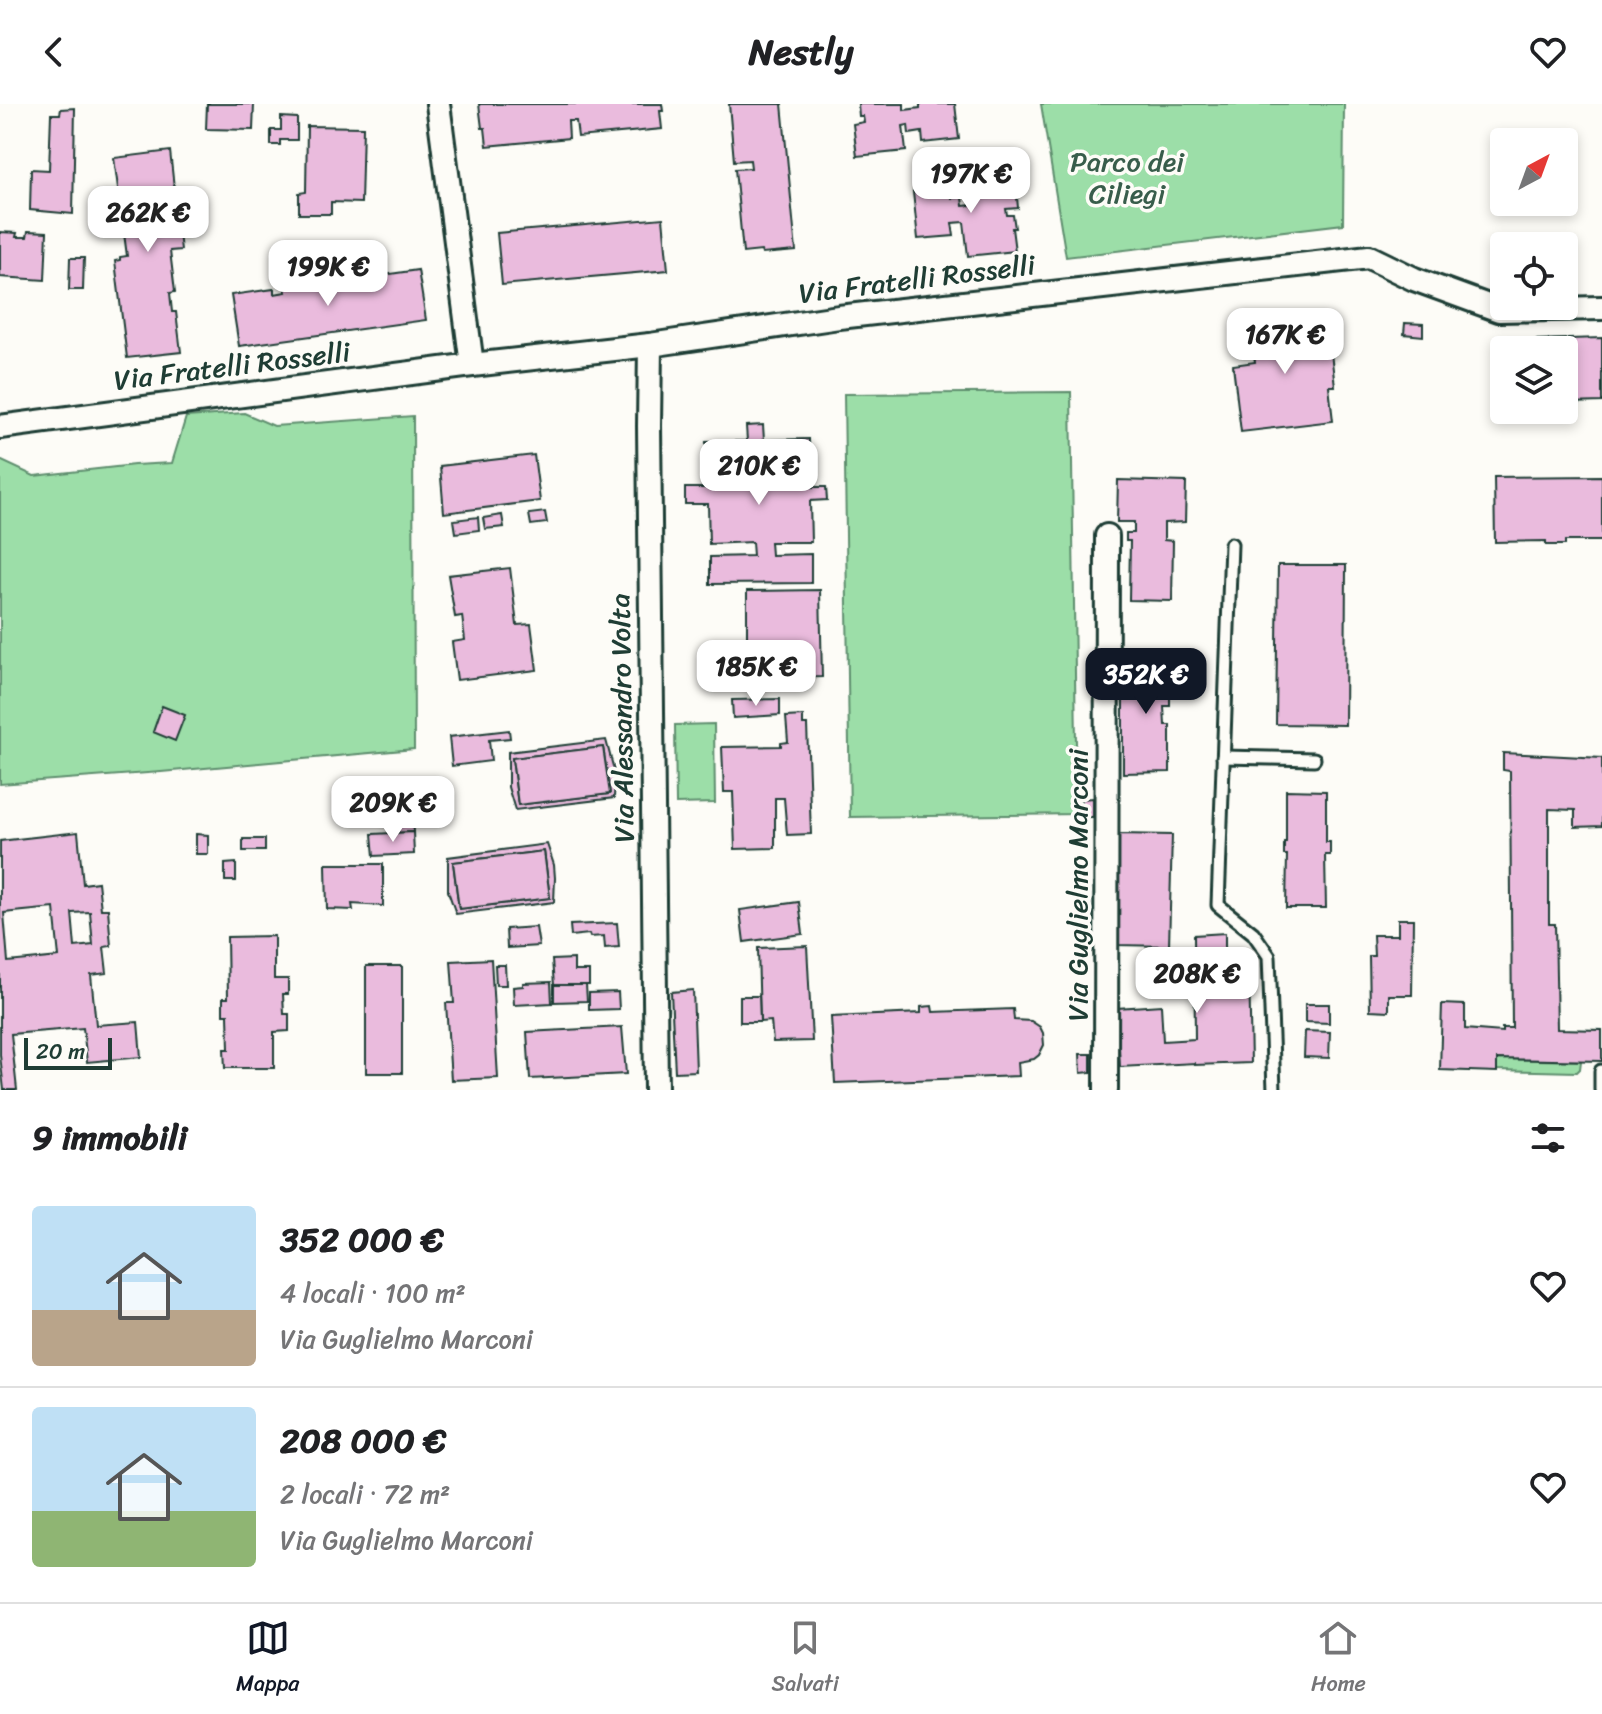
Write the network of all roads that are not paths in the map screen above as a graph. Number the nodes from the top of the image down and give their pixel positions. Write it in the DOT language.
graph roads {
  1 [pos="438,104"];
  2 [pos="1602,308"];
  3 [pos="650,345"];
  4 [pos="472,365"];
  5 [pos="0,427"];
  6 [pos="1107,536"];
  7 [pos="1231,544"];
  8 [pos="1223,757"];
  9 [pos="1314,759"];
  10 [pos="1601,1071"];
  11 [pos="656,1090"];
  12 [pos="1106,1090"];
  13 [pos="1274,1090"];
  14 [pos="1601,1090"];
  1 -- 4 [label="street"];
  2 -- 3 [label="street, Via Fratelli Rosselli"];
  3 -- 4 [label="street, Via Fratelli Rosselli"];
  3 -- 11 [label="street, Via Alessandro Volta"];
  4 -- 5 [label="street, Via Fratelli Rosselli"];
  6 -- 12 [label="street, Via Guglielmo Marconi"];
  7 -- 8 [label="lane"];
  8 -- 9 [label="lane"];
  8 -- 13 [label="lane"];
  10 -- 14 [label="lane"];
}
